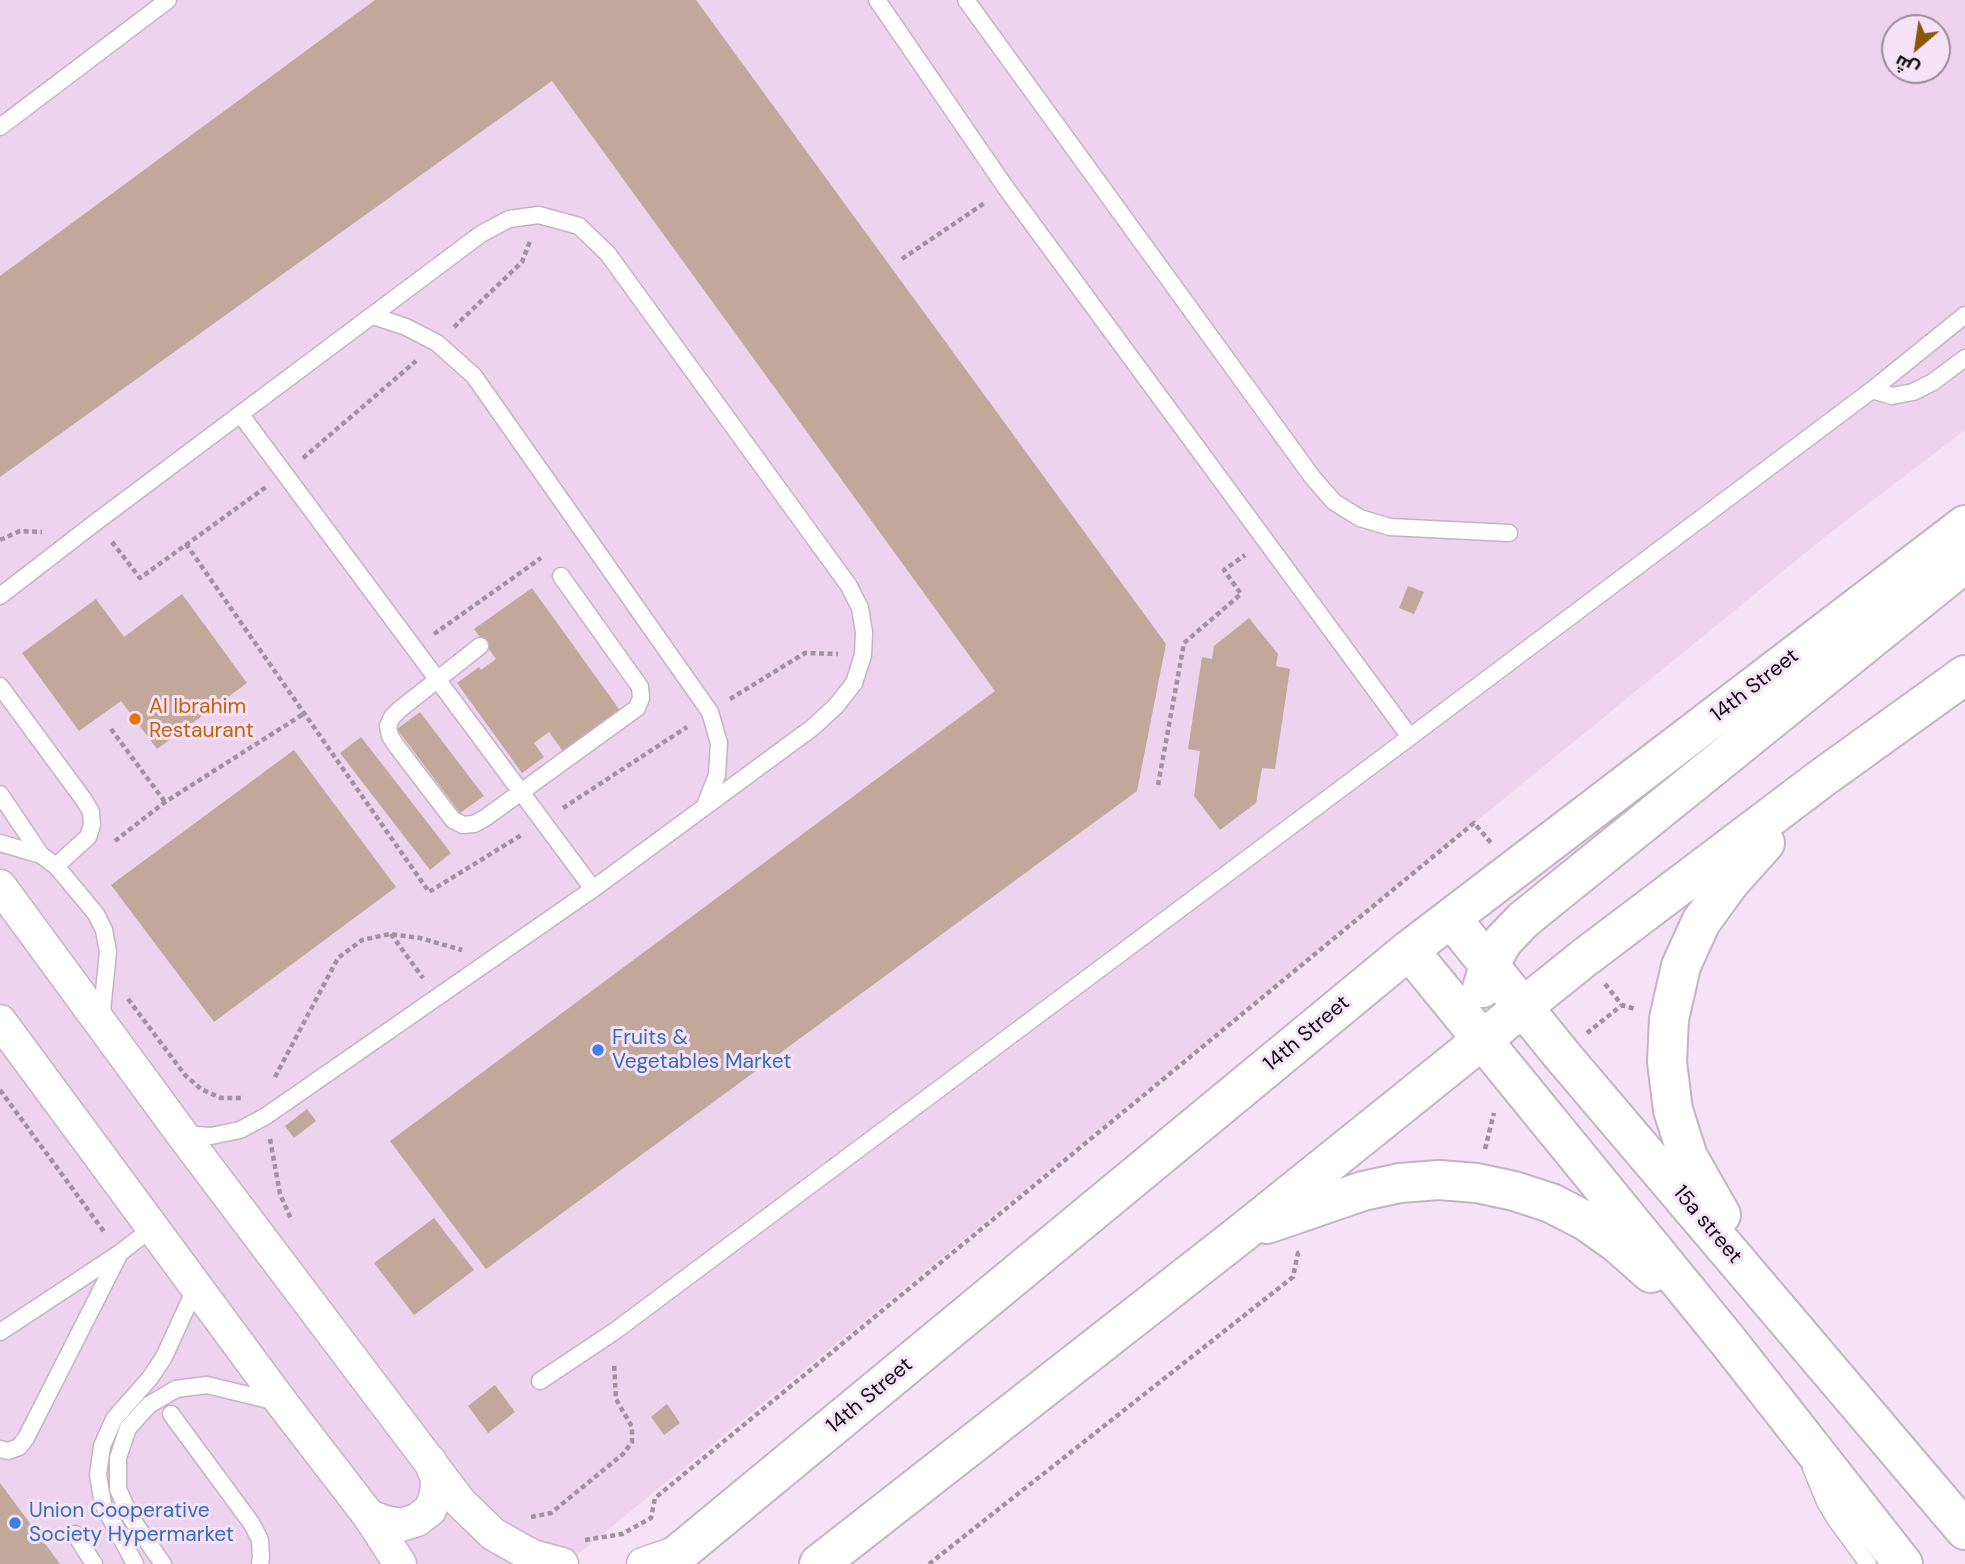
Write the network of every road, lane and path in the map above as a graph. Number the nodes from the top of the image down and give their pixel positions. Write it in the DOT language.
graph roads {
  1 [pos="169,0"];
  2 [pos="877,0"];
  3 [pos="967,0"];
  4 [pos="0,127"];
  5 [pos="1006,188"];
  6 [pos="539,215"];
  7 [pos="902,260"];
  8 [pos="1965,314"];
  9 [pos="373,316"];
  10 [pos="437,343"];
  11 [pos="1965,358"];
  12 [pos="1872,390"];
  13 [pos="241,415"];
  14 [pos="285,473"];
  15 [pos="96,522"];
  16 [pos="1965,525"];
  17 [pos="581,528"];
  18 [pos="1509,533"];
  19 [pos="1965,563"];
  20 [pos="1224,570"];
  21 [pos="561,576"];
  22 [pos="0,596"];
  23 [pos="480,646"];
  24 [pos="414,648"];
  25 [pos="1965,675"];
  26 [pos="436,679"];
  27 [pos="0,686"];
  28 [pos="304,713"];
  29 [pos="111,729"];
  30 [pos="1410,737"];
  31 [pos="1822,778"];
  32 [pos="1158,785"];
  33 [pos="521,792"];
  34 [pos="0,794"];
  35 [pos="165,802"];
  36 [pos="705,805"];
  37 [pos="0,844"];
  38 [pos="111,844"];
  39 [pos="41,855"];
  40 [pos="56,866"];
  41 [pos="0,886"];
  42 [pos="593,889"];
  43 [pos="1451,918"];
  44 [pos="390,934"];
  45 [pos="1409,950"];
  46 [pos="494,958"];
  47 [pos="1489,966"];
  48 [pos="107,971"];
  49 [pos="438,998"];
  50 [pos="1622,1005"];
  51 [pos="1522,1007"];
  52 [pos="101,1021"];
  53 [pos="3,1032"];
  54 [pos="1483,1039"];
  55 [pos="1562,1054"];
  56 [pos="175,1062"];
  57 [pos="270,1081"];
  58 [pos="146,1082"];
  59 [pos="1522,1086"];
  60 [pos="0,1090"];
  61 [pos="253,1093"];
  62 [pos="242,1098"];
  63 [pos="266,1116"];
  64 [pos="183,1134"];
  65 [pos="1477,1183"];
  66 [pos="296,1226"];
  67 [pos="152,1227"];
  68 [pos="1242,1233"];
  69 [pos="1308,1247"];
  70 [pos="120,1253"];
  71 [pos="196,1287"];
  72 [pos="1792,1326"];
  73 [pos="615,1331"];
  74 [pos="0,1332"];
  75 [pos="1728,1341"];
  76 [pos="540,1381"];
  77 [pos="282,1403"];
  78 [pos="171,1415"];
  79 [pos="1793,1423"];
  80 [pos="0,1450"];
  81 [pos="430,1460"];
  82 [pos="369,1516"];
  83 [pos="528,1518"];
  84 [pos="1965,1530"];
  85 [pos="75,1534"];
  86 [pos="675,1557"];
  87 [pos="94,1564"];
  88 [pos="135,1564"];
  89 [pos="163,1564"];
  90 [pos="260,1564"];
  91 [pos="400,1564"];
  92 [pos="562,1564"];
  93 [pos="643,1564"];
  94 [pos="819,1564"];
  95 [pos="929,1564"];
  96 [pos="1868,1564"];
  97 [pos="1903,1564"];
  1 -- 4 [label="lane"];
  2 -- 5 [label="lane"];
  3 -- 18 [label="lane"];
  5 -- 7 [label="path"];
  5 -- 30 [label="lane"];
  6 -- 9 [label="lane"];
  6 -- 10 [label="path"];
  6 -- 36 [label="lane"];
  8 -- 12 [label="lane"];
  9 -- 10 [label="lane"];
  9 -- 13 [label="lane"];
  10 -- 14 [label="path"];
  10 -- 17 [label="lane"];
  11 -- 12 [label="lane"];
  12 -- 30 [label="lane"];
  13 -- 14 [label="lane"];
  13 -- 15 [label="lane"];
  14 -- 15 [label="path"];
  14 -- 24 [label="lane"];
  15 -- 22 [label="lane"];
  16 -- 43 [label="main road, 14th Street"];
  17 -- 24 [label="path"];
  17 -- 36 [label="lane"];
  19 -- 47 [label="main road"];
  20 -- 32 [label="path"];
  21 -- 33 [label="lane"];
  23 -- 26 [label="lane"];
  24 -- 26 [label="lane"];
  25 -- 31 [label="main road"];
  26 -- 33 [label="lane"];
  26 -- 33 [label="lane"];
  27 -- 40 [label="lane"];
  28 -- 35 [label="path"];
  29 -- 35 [label="path"];
  30 -- 73 [label="lane"];
  31 -- 51 [label="main road"];
  31 -- 72 [label="main road"];
  33 -- 42 [label="lane"];
  34 -- 39 [label="lane"];
  35 -- 38 [label="path"];
  36 -- 42 [label="lane"];
  37 -- 39 [label="lane"];
  39 -- 40 [label="lane"];
  40 -- 48 [label="lane"];
  41 -- 52 [label="street"];
  42 -- 46 [label="lane"];
  43 -- 45 [label="main road, 14th Street"];
  43 -- 47 [label="main road, 15a street"];
  44 -- 46 [label="path"];
  44 -- 49 [label="path"];
  44 -- 57 [label="path"];
  45 -- 54 [label="main road"];
  45 -- 86 [label="main road, 14th Street"];
  46 -- 49 [label="lane"];
  47 -- 51 [label="main road, 15a street"];
  47 -- 54 [label="main road"];
  48 -- 52 [label="lane"];
  48 -- 56 [label="path"];
  49 -- 63 [label="lane"];
  50 -- 55 [label="path"];
  51 -- 54 [label="main road"];
  51 -- 55 [label="main road, 15a street"];
  52 -- 58 [label="street"];
  53 -- 67 [label="street"];
  54 -- 59 [label="main road"];
  54 -- 68 [label="main road"];
  55 -- 72 [label="main road, 15a street"];
  56 -- 58 [label="path"];
  56 -- 62 [label="path"];
  58 -- 64 [label="street"];
  59 -- 65 [label="path"];
  59 -- 75 [label="main road"];
  60 -- 70 [label="path"];
  61 -- 62 [label="path"];
  62 -- 63 [label="path"];
  63 -- 64 [label="lane"];
  63 -- 66 [label="path"];
  64 -- 81 [label="street"];
  65 -- 68 [label="main road"];
  65 -- 75 [label="main road"];
  67 -- 70 [label="lane"];
  67 -- 71 [label="street"];
  68 -- 94 [label="main road"];
  69 -- 95 [label="path"];
  70 -- 74 [label="lane"];
  70 -- 80 [label="lane"];
  71 -- 77 [label="street"];
  71 -- 88 [label="lane"];
  72 -- 84 [label="main road, 15a street"];
  73 -- 76 [label="lane"];
  73 -- 83 [label="path"];
  75 -- 79 [label="main road"];
  77 -- 82 [label="street"];
  77 -- 89 [label="lane"];
  78 -- 90 [label="lane"];
  79 -- 96 [label="lane"];
  79 -- 97 [label="main road"];
  81 -- 82 [label="street"];
  81 -- 92 [label="street"];
  82 -- 91 [label="street"];
  85 -- 87 [label="lane"];
  86 -- 93 [label="street"];
}
